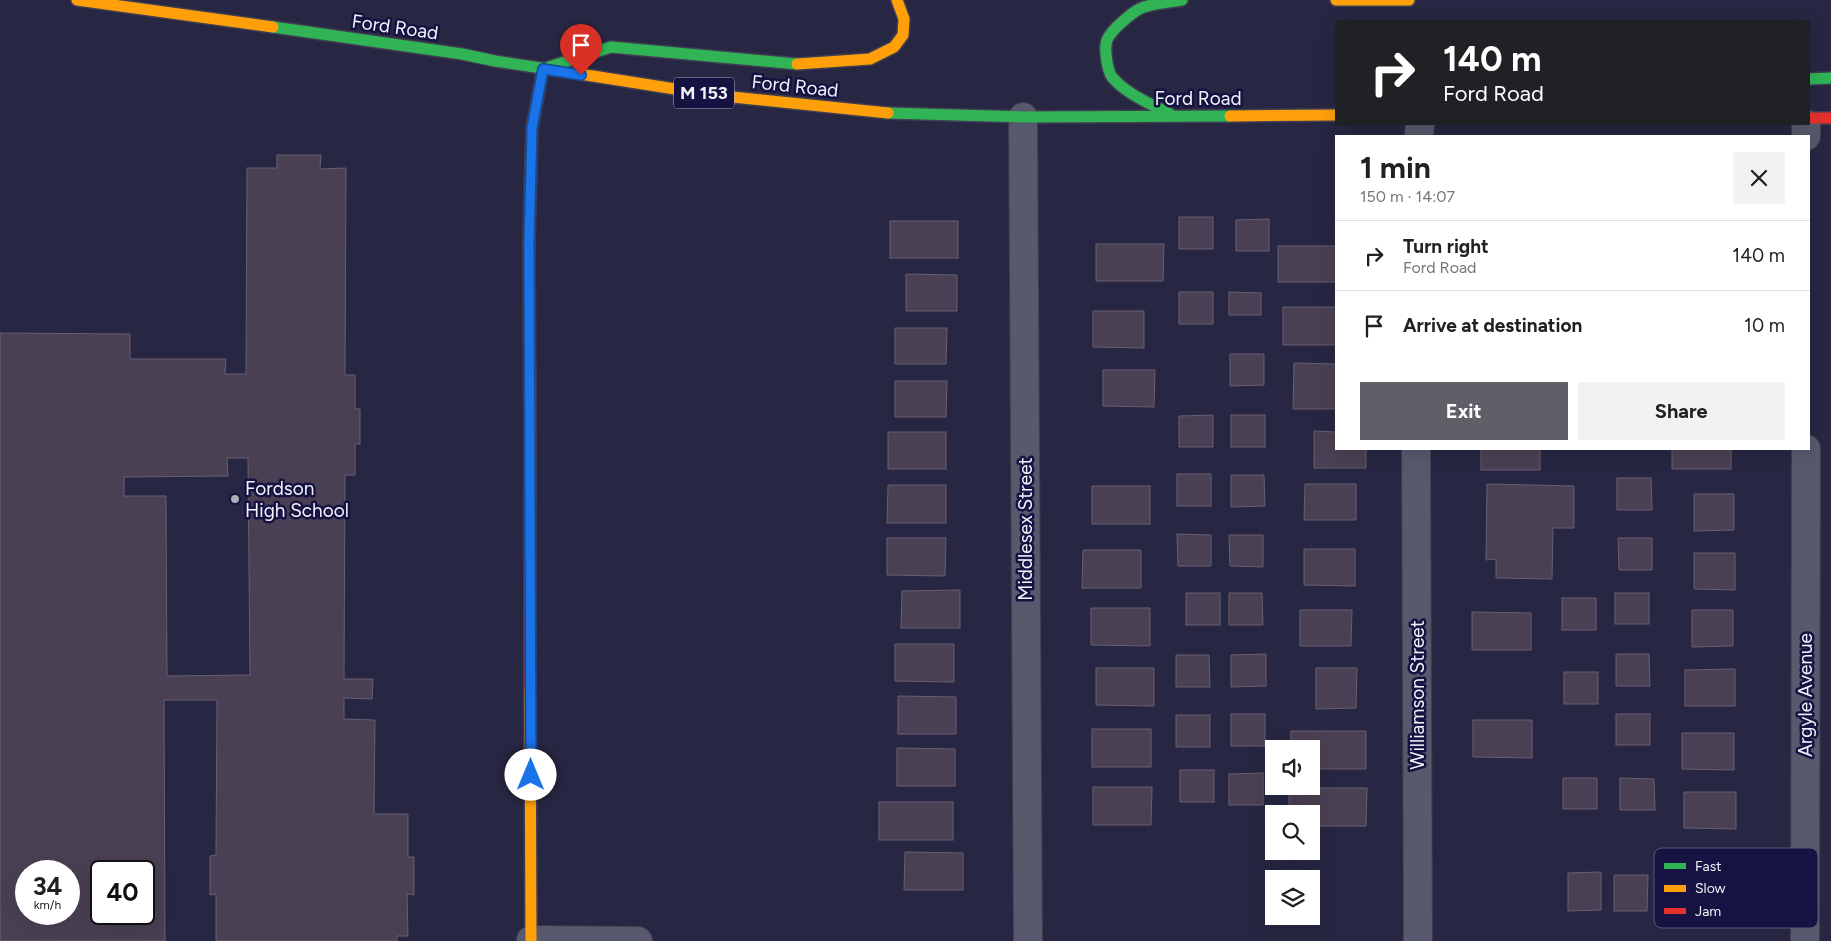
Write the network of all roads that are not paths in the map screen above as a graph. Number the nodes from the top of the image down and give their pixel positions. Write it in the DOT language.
graph roads {
  1 [pos="77,0"];
  2 [pos="105,0"];
  3 [pos="897,0"];
  4 [pos="1182,0"];
  5 [pos="1336,0"];
  6 [pos="1409,0"];
  7 [pos="118,6"];
  8 [pos="543,69"];
  9 [pos="1831,78"];
  10 [pos="1810,79"];
  11 [pos="1172,115"];
  12 [pos="1335,115"];
  13 [pos="1023,117"];
  14 [pos="1810,118"];
  15 [pos="1831,118"];
  16 [pos="1416,450"];
  17 [pos="1806,450"];
  18 [pos="1805,848"];
  19 [pos="1805,928"];
  20 [pos="531,940"];
  21 [pos="638,941"];
  22 [pos="1028,941"];
  23 [pos="1418,941"];
  24 [pos="1805,941"];
  1 -- 7 [label="main road, Ford Road / M 153"];
  2 -- 7 [label="main road"];
  3 -- 8 [label="main road"];
  4 -- 11 [label="main road"];
  5 -- 6 [label="main road"];
  7 -- 8 [label="main road, Ford Road / M 153"];
  8 -- 13 [label="main road, Ford Road / M 153"];
  8 -- 20 [label="main road"];
  9 -- 10 [label="main road"];
  11 -- 12 [label="main road, Ford Road / M 153"];
  11 -- 13 [label="main road, Ford Road / M 153"];
  13 -- 22 [label="street, Middlesex Street"];
  14 -- 15 [label="main road"];
  16 -- 23 [label="street, Williamson Street"];
  17 -- 18 [label="street, Argyle Avenue"];
  19 -- 24 [label="street, Argyle Avenue"];
  20 -- 21 [label="street"];
}
